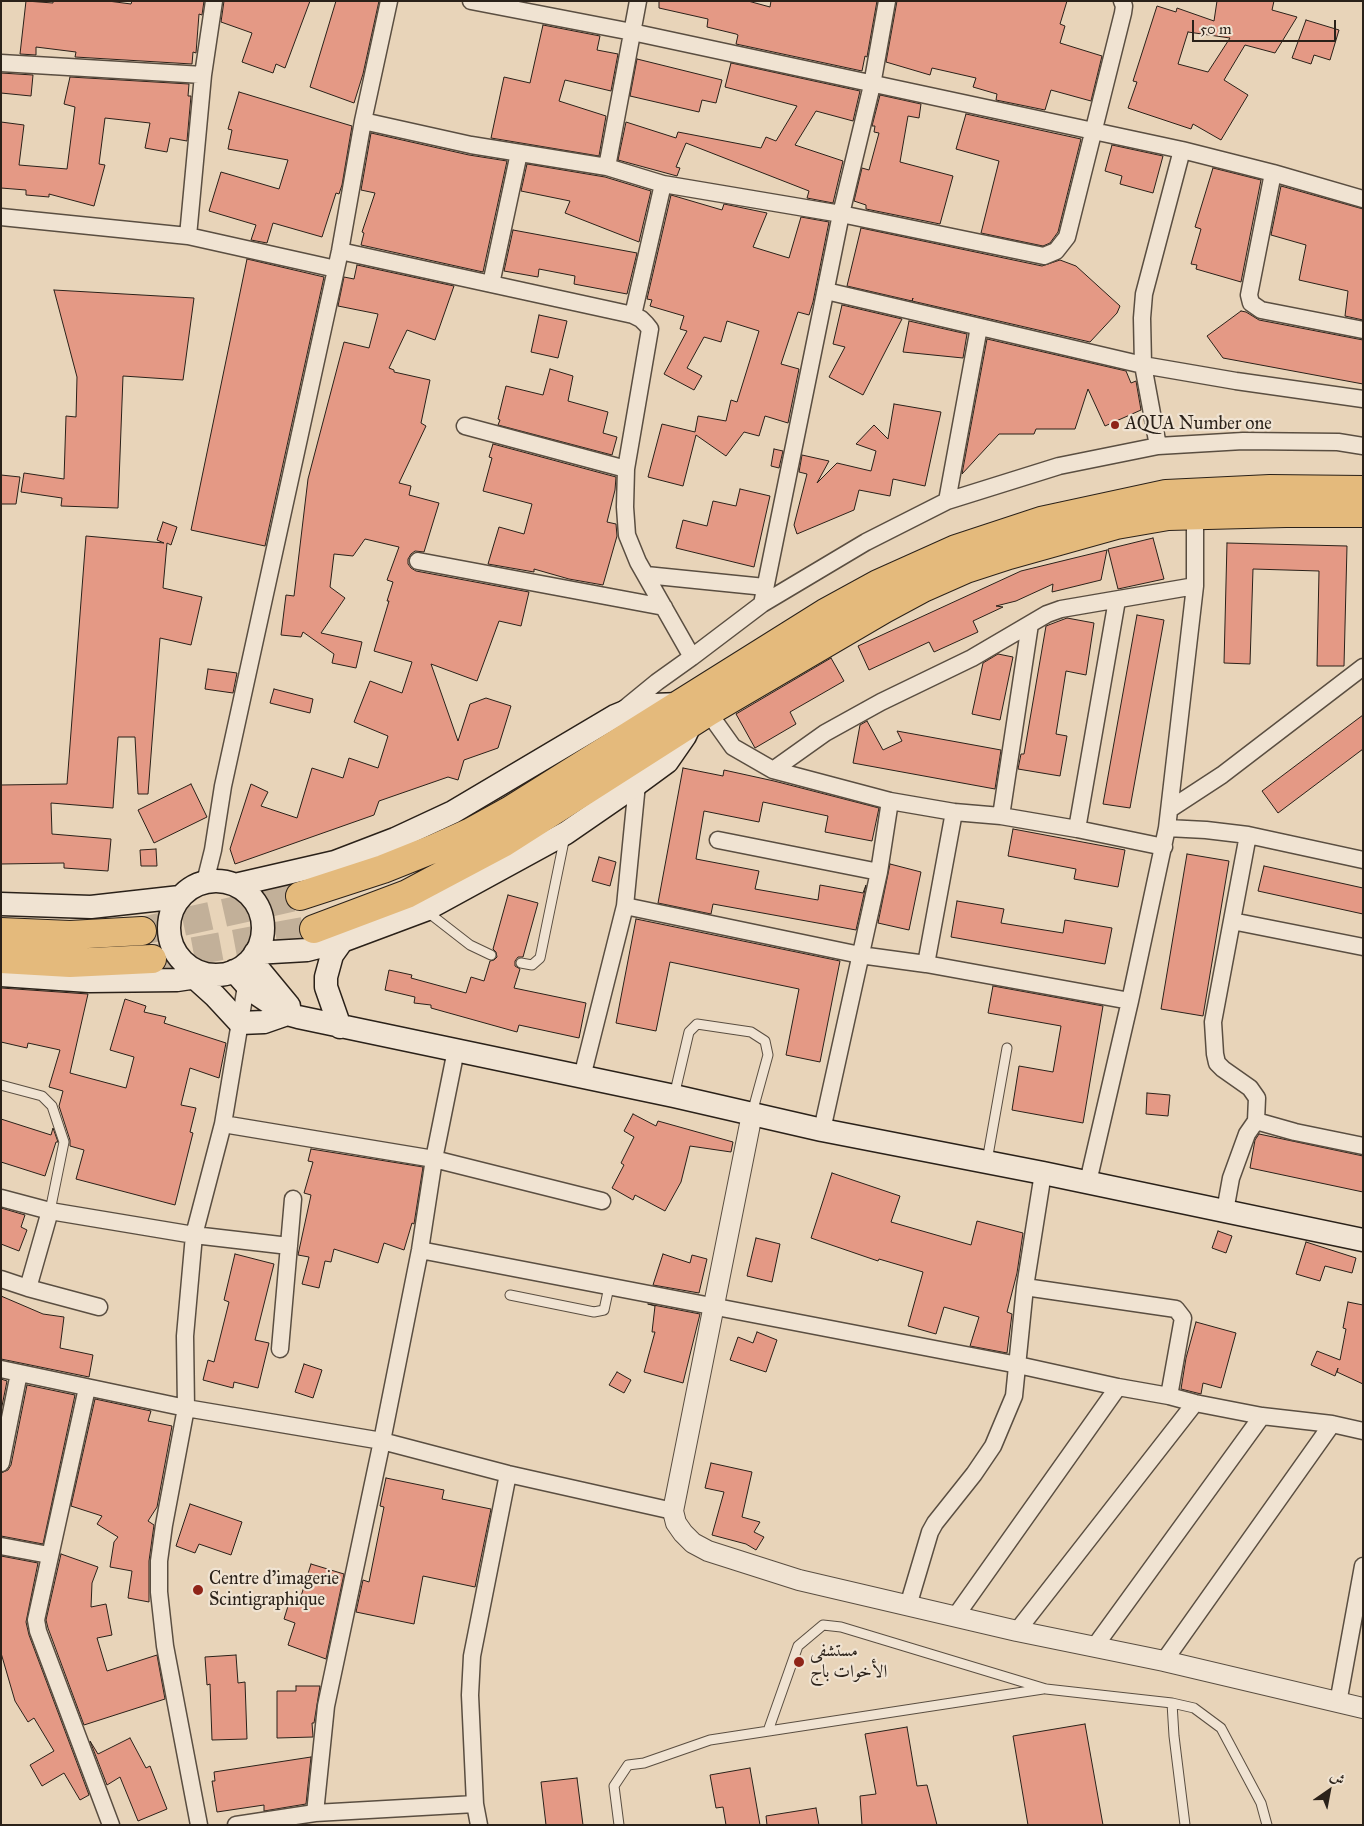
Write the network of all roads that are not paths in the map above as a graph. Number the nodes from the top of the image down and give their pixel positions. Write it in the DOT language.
graph roads {
  1 [pos="214,1"];
  2 [pos="390,1"];
  3 [pos="471,1"];
  4 [pos="638,1"];
  5 [pos="887,1"];
  6 [pos="1122,1"];
  7 [pos="632,32"];
  8 [pos="1,63"];
  9 [pos="203,75"];
  10 [pos="872,85"];
  11 [pos="363,121"];
  12 [pos="1093,132"];
  13 [pos="1182,150"];
  14 [pos="519,153"];
  15 [pos="607,167"];
  16 [pos="1273,173"];
  17 [pos="663,184"];
  18 [pos="1363,198"];
  19 [pos="841,214"];
  20 [pos="1,217"];
  21 [pos="188,236"];
  22 [pos="340,251"];
  23 [pos="336,269"];
  24 [pos="491,284"];
  25 [pos="826,290"];
  26 [pos="633,315"];
  27 [pos="979,327"];
  28 [pos="1363,330"];
  29 [pos="1143,365"];
  30 [pos="1363,400"];
  31 [pos="465,426"];
  32 [pos="1158,446"];
  33 [pos="1363,446"];
  34 [pos="626,469"];
  35 [pos="1363,490"];
  36 [pos="947,501"];
  37 [pos="1363,513"];
  38 [pos="1195,514"];
  39 [pos="418,561"];
  40 [pos="646,575"];
  41 [pos="1195,586"];
  42 [pos="765,587"];
  43 [pos="1117,600"];
  44 [pos="762,604"];
  45 [pos="664,607"];
  46 [pos="1030,624"];
  47 [pos="692,657"];
  48 [pos="1363,667"];
  49 [pos="693,713"];
  50 [pos="615,716"];
  51 [pos="773,770"];
  52 [pos="638,784"];
  53 [pos="890,801"];
  54 [pos="1170,809"];
  55 [pos="954,812"];
  56 [pos="1001,816"];
  57 [pos="1167,828"];
  58 [pos="1077,829"];
  59 [pos="566,833"];
  60 [pos="1248,835"];
  61 [pos="718,840"];
  62 [pos="1164,846"];
  63 [pos="1363,860"];
  64 [pos="879,872"];
  65 [pos="205,882"];
  66 [pos="236,885"];
  67 [pos="300,896"];
  68 [pos="180,897"];
  69 [pos="1,904"];
  70 [pos="625,906"];
  71 [pos="425,910"];
  72 [pos="1232,921"];
  73 [pos="314,929"];
  74 [pos="142,931"];
  75 [pos="1,932"];
  76 [pos="342,941"];
  77 [pos="1363,947"];
  78 [pos="491,955"];
  79 [pos="860,955"];
  80 [pos="1,959"];
  81 [pos="152,959"];
  82 [pos="521,963"];
  83 [pos="926,964"];
  84 [pos="246,967"];
  85 [pos="1,975"];
  86 [pos="202,976"];
  87 [pos="1130,1001"];
  88 [pos="292,1015"];
  89 [pos="240,1023"];
  90 [pos="340,1027"];
  91 [pos="1007,1048"];
  92 [pos="456,1050"];
  93 [pos="582,1077"];
  94 [pos="1,1085"];
  95 [pos="674,1096"];
  96 [pos="752,1114"];
  97 [pos="1256,1121"];
  98 [pos="223,1124"];
  99 [pos="822,1130"];
  100 [pos="1363,1146"];
  101 [pos="434,1159"];
  102 [pos="987,1162"];
  103 [pos="1043,1173"];
  104 [pos="1088,1182"];
  105 [pos="1,1198"];
  106 [pos="293,1199"];
  107 [pos="602,1201"];
  108 [pos="50,1211"];
  109 [pos="1225,1211"];
  110 [pos="194,1234"];
  111 [pos="1363,1240"];
  112 [pos="289,1246"];
  113 [pos="420,1250"];
  114 [pos="1,1279"];
  115 [pos="609,1287"];
  116 [pos="28,1288"];
  117 [pos="1025,1288"];
  118 [pos="510,1295"];
  119 [pos="99,1307"];
  120 [pos="715,1308"];
  121 [pos="280,1349"];
  122 [pos="1018,1365"];
  123 [pos="1,1369"];
  124 [pos="19,1372"];
  125 [pos="1118,1387"];
  126 [pos="88,1388"];
  127 [pos="1169,1396"];
  128 [pos="1195,1404"];
  129 [pos="186,1408"];
  130 [pos="1262,1416"];
  131 [pos="1332,1424"];
  132 [pos="1363,1431"];
  133 [pos="382,1442"];
  134 [pos="1,1463"];
  135 [pos="508,1474"];
  136 [pos="673,1511"];
  137 [pos="1,1546"];
  138 [pos="49,1555"];
  139 [pos="1363,1566"];
  140 [pos="908,1606"];
  141 [pos="955,1617"];
  142 [pos="1017,1631"];
  143 [pos="1095,1646"];
  144 [pos="1164,1661"];
  145 [pos="1046,1689"];
  146 [pos="1172,1702"];
  147 [pos="1338,1703"];
  148 [pos="1363,1708"];
  149 [pos="768,1731"];
  150 [pos="475,1804"];
  151 [pos="315,1813"];
  152 [pos="111,1825"];
  153 [pos="199,1825"];
  154 [pos="236,1825"];
  155 [pos="478,1825"];
  156 [pos="620,1825"];
  157 [pos="1185,1825"];
  158 [pos="1267,1825"];
  1 -- 9 [label="street"];
  2 -- 11 [label="street"];
  3 -- 7 [label="street"];
  4 -- 7 [label="street"];
  5 -- 10 [label="street"];
  6 -- 12 [label="street"];
  7 -- 10 [label="street"];
  7 -- 15 [label="street"];
  8 -- 9 [label="street"];
  9 -- 21 [label="street"];
  10 -- 12 [label="street"];
  10 -- 19 [label="street"];
  11 -- 14 [label="street"];
  11 -- 22 [label="street"];
  12 -- 13 [label="street"];
  12 -- 19 [label="street"];
  13 -- 16 [label="street"];
  13 -- 29 [label="street"];
  14 -- 15 [label="street"];
  14 -- 24 [label="street"];
  15 -- 17 [label="street"];
  16 -- 18 [label="street"];
  16 -- 28 [label="street"];
  17 -- 19 [label="street"];
  17 -- 26 [label="street"];
  19 -- 25 [label="street"];
  20 -- 21 [label="street"];
  21 -- 23 [label="street"];
  22 -- 23 [label="street"];
  22 -- 24 [label="street"];
  23 -- 65 [label="street"];
  24 -- 26 [label="street"];
  25 -- 27 [label="street"];
  25 -- 42 [label="street"];
  26 -- 34 [label="street"];
  27 -- 29 [label="street"];
  27 -- 36 [label="street"];
  29 -- 30 [label="street"];
  29 -- 32 [label="street"];
  31 -- 34 [label="street"];
  32 -- 33 [label="street"];
  32 -- 36 [label="street"];
  34 -- 40 [label="street"];
  35 -- 49 [label="highway"];
  36 -- 44 [label="street"];
  37 -- 38 [label="highway"];
  38 -- 41 [label="street"];
  38 -- 49 [label="highway"];
  39 -- 45 [label="street"];
  40 -- 42 [label="street"];
  40 -- 45 [label="street"];
  41 -- 43 [label="street"];
  41 -- 54 [label="street"];
  42 -- 44 [label="street"];
  43 -- 46 [label="street"];
  43 -- 58 [label="street"];
  44 -- 47 [label="street"];
  45 -- 47 [label="street"];
  46 -- 51 [label="street"];
  46 -- 56 [label="street"];
  47 -- 50 [label="street"];
  48 -- 54 [label="street"];
  49 -- 50 [label="main road"];
  49 -- 51 [label="street"];
  49 -- 52 [label="main road"];
  49 -- 67 [label="highway"];
  49 -- 73 [label="highway"];
  50 -- 66 [label="main road"];
  51 -- 53 [label="street"];
  52 -- 59 [label="main road"];
  52 -- 70 [label="street"];
  53 -- 55 [label="street"];
  53 -- 64 [label="street"];
  54 -- 57 [label="street"];
  55 -- 56 [label="street"];
  55 -- 83 [label="street"];
  56 -- 58 [label="street"];
  57 -- 60 [label="street"];
  57 -- 62 [label="street"];
  58 -- 62 [label="street"];
  59 -- 71 [label="main road"];
  59 -- 82 [label="lane"];
  60 -- 63 [label="street"];
  60 -- 72 [label="street"];
  61 -- 64 [label="street"];
  62 -- 87 [label="street"];
  64 -- 79 [label="street"];
  65 -- 66 [label="main road"];
  65 -- 68 [label="main road"];
  66 -- 84 [label="main road"];
  68 -- 69 [label="main road"];
  68 -- 86 [label="main road"];
  70 -- 79 [label="street"];
  70 -- 93 [label="street"];
  71 -- 76 [label="main road"];
  71 -- 78 [label="lane"];
  72 -- 77 [label="street"];
  72 -- 97 [label="street"];
  74 -- 75 [label="highway"];
  76 -- 84 [label="main road"];
  76 -- 90 [label="main road"];
  79 -- 83 [label="street"];
  79 -- 99 [label="street"];
  80 -- 81 [label="highway"];
  83 -- 87 [label="street"];
  84 -- 86 [label="main road"];
  84 -- 88 [label="main road"];
  84 -- 89 [label="street"];
  85 -- 86 [label="main road"];
  86 -- 89 [label="main road"];
  87 -- 104 [label="street"];
  88 -- 89 [label="main road"];
  88 -- 90 [label="main road"];
  89 -- 98 [label="street"];
  90 -- 92 [label="main road"];
  91 -- 102 [label="lane"];
  92 -- 93 [label="main road"];
  92 -- 101 [label="street"];
  93 -- 95 [label="main road"];
  94 -- 108 [label="lane"];
  95 -- 96 [label="main road"];
  95 -- 96 [label="lane"];
  96 -- 99 [label="main road"];
  96 -- 120 [label="street"];
  97 -- 100 [label="street"];
  97 -- 109 [label="street"];
  98 -- 101 [label="street"];
  98 -- 110 [label="street"];
  99 -- 102 [label="main road"];
  101 -- 107 [label="street"];
  101 -- 113 [label="street"];
  102 -- 103 [label="main road"];
  103 -- 104 [label="main road"];
  103 -- 117 [label="street"];
  104 -- 109 [label="main road"];
  105 -- 108 [label="street"];
  106 -- 112 [label="street"];
  108 -- 110 [label="street"];
  108 -- 116 [label="street"];
  109 -- 111 [label="main road"];
  110 -- 112 [label="street"];
  110 -- 129 [label="street"];
  112 -- 121 [label="street"];
  113 -- 115 [label="street"];
  113 -- 133 [label="street"];
  114 -- 116 [label="street"];
  115 -- 118 [label="lane"];
  115 -- 120 [label="street"];
  116 -- 119 [label="street"];
  117 -- 122 [label="street"];
  117 -- 127 [label="street"];
  120 -- 122 [label="street"];
  120 -- 136 [label="street"];
  122 -- 125 [label="street"];
  122 -- 140 [label="street"];
  123 -- 124 [label="street"];
  124 -- 126 [label="street"];
  124 -- 134 [label="street"];
  125 -- 127 [label="street"];
  125 -- 141 [label="street"];
  126 -- 129 [label="street"];
  126 -- 138 [label="street"];
  127 -- 128 [label="street"];
  128 -- 130 [label="street"];
  128 -- 142 [label="street"];
  129 -- 133 [label="street"];
  129 -- 153 [label="street"];
  130 -- 131 [label="street"];
  130 -- 143 [label="street"];
  131 -- 132 [label="street"];
  131 -- 144 [label="street"];
  133 -- 135 [label="street"];
  133 -- 151 [label="street"];
  135 -- 136 [label="street"];
  135 -- 150 [label="street"];
  136 -- 140 [label="street"];
  137 -- 138 [label="street"];
  138 -- 152 [label="street"];
  139 -- 147 [label="street"];
  140 -- 141 [label="street"];
  141 -- 142 [label="street"];
  142 -- 143 [label="street"];
  143 -- 144 [label="street"];
  144 -- 147 [label="street"];
  145 -- 146 [label="lane"];
  145 -- 149 [label="lane"];
  145 -- 149 [label="lane"];
  146 -- 157 [label="lane"];
  146 -- 158 [label="lane"];
  147 -- 148 [label="street"];
  149 -- 156 [label="lane"];
  150 -- 151 [label="street"];
  150 -- 155 [label="street"];
  151 -- 154 [label="street"];
}
